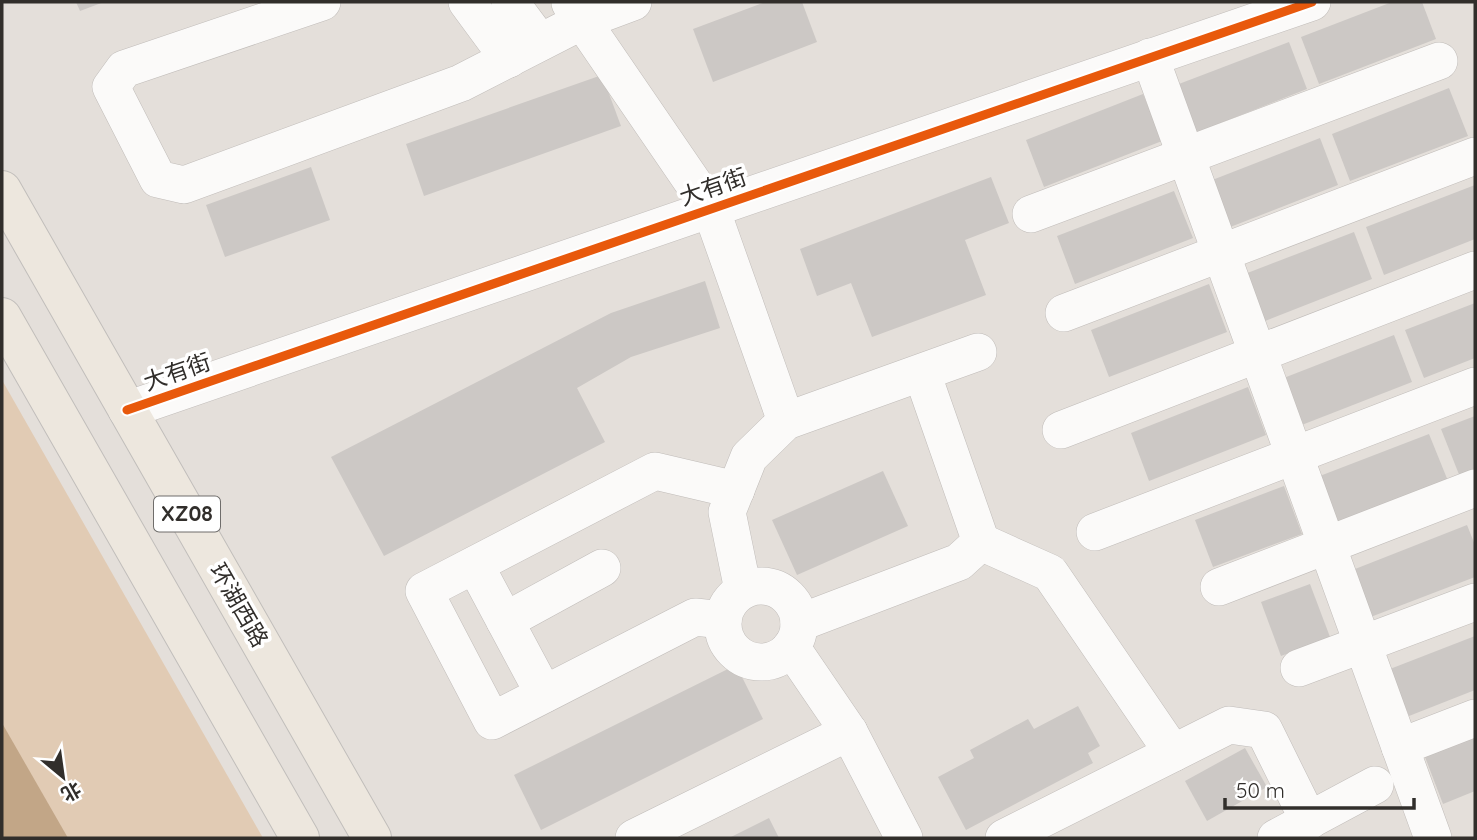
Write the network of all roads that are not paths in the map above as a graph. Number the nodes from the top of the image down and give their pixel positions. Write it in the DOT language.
graph roads {
  1 [pos="322,2"];
  2 [pos="467,2"];
  3 [pos="510,2"];
  4 [pos="633,2"];
  5 [pos="1312,2"];
  6 [pos="575,11"];
  7 [pos="525,51"];
  8 [pos="1150,57"];
  9 [pos="1438,61"];
  10 [pos="1186,156"];
  11 [pos="1475,156"];
  12 [pos="2,190"];
  13 [pos="711,209"];
  14 [pos="1031,214"];
  15 [pos="1221,253"];
  16 [pos="1475,270"];
  17 [pos="1064,313"];
  18 [pos="2,317"];
  19 [pos="978,352"];
  20 [pos="1258,354"];
  21 [pos="922,373"];
  22 [pos="1475,386"];
  23 [pos="127,410"];
  24 [pos="786,421"];
  25 [pos="1061,430"];
  26 [pos="1294,455"];
  27 [pos="1475,488"];
  28 [pos="736,490"];
  29 [pos="1095,531"];
  30 [pos="981,542"];
  31 [pos="1327,545"];
  32 [pos="475,565"];
  33 [pos="603,568"];
  34 [pos="1219,587"];
  35 [pos="1475,602"];
  36 [pos="733,605"];
  37 [pos="505,621"];
  38 [pos="795,635"];
  39 [pos="1363,644"];
  40 [pos="1299,668"];
  41 [pos="544,694"];
  42 [pos="1475,718"];
  43 [pos="849,733"];
  44 [pos="1400,747"];
  45 [pos="1173,753"];
  46 [pos="1375,785"];
  47 [pos="1309,821"];
  48 [pos="300,838"];
  49 [pos="372,838"];
  50 [pos="634,838"];
  51 [pos="904,838"];
  52 [pos="1004,838"];
  53 [pos="1276,838"];
  54 [pos="1433,838"];
  1 -- 7 [label="street"];
  2 -- 7 [label="street"];
  3 -- 7 [label="street"];
  4 -- 6 [label="street"];
  5 -- 8 [label="street, 大有街"];
  6 -- 7 [label="street"];
  6 -- 13 [label="street"];
  8 -- 10 [label="street"];
  8 -- 13 [label="street, 大有街"];
  9 -- 10 [label="street"];
  10 -- 14 [label="street"];
  10 -- 15 [label="street"];
  11 -- 15 [label="street"];
  12 -- 23 [label="main road, 环湖西路 / XZ08"];
  13 -- 23 [label="street, 大有街"];
  13 -- 24 [label="street"];
  15 -- 17 [label="street"];
  15 -- 20 [label="street"];
  16 -- 20 [label="street"];
  18 -- 48 [label="main road, XZ08"];
  19 -- 21 [label="street"];
  20 -- 25 [label="street"];
  20 -- 26 [label="street"];
  21 -- 24 [label="street"];
  21 -- 30 [label="street"];
  22 -- 26 [label="street"];
  23 -- 49 [label="main road, 环湖西路 / XZ08"];
  24 -- 28 [label="street"];
  26 -- 29 [label="street"];
  26 -- 31 [label="street"];
  27 -- 31 [label="street"];
  28 -- 32 [label="street"];
  28 -- 36 [label="street"];
  30 -- 38 [label="street"];
  30 -- 45 [label="street"];
  31 -- 34 [label="street"];
  31 -- 39 [label="street"];
  32 -- 37 [label="street"];
  32 -- 41 [label="street"];
  33 -- 37 [label="street"];
  35 -- 39 [label="street"];
  36 -- 38 [label="street"];
  36 -- 38 [label="street"];
  36 -- 41 [label="street"];
  37 -- 41 [label="street"];
  38 -- 43 [label="street"];
  39 -- 40 [label="street"];
  39 -- 44 [label="street"];
  42 -- 44 [label="street"];
  43 -- 50 [label="street"];
  43 -- 51 [label="street"];
  44 -- 54 [label="street"];
  45 -- 47 [label="street"];
  45 -- 52 [label="street"];
  46 -- 47 [label="street"];
  47 -- 53 [label="street"];
}
